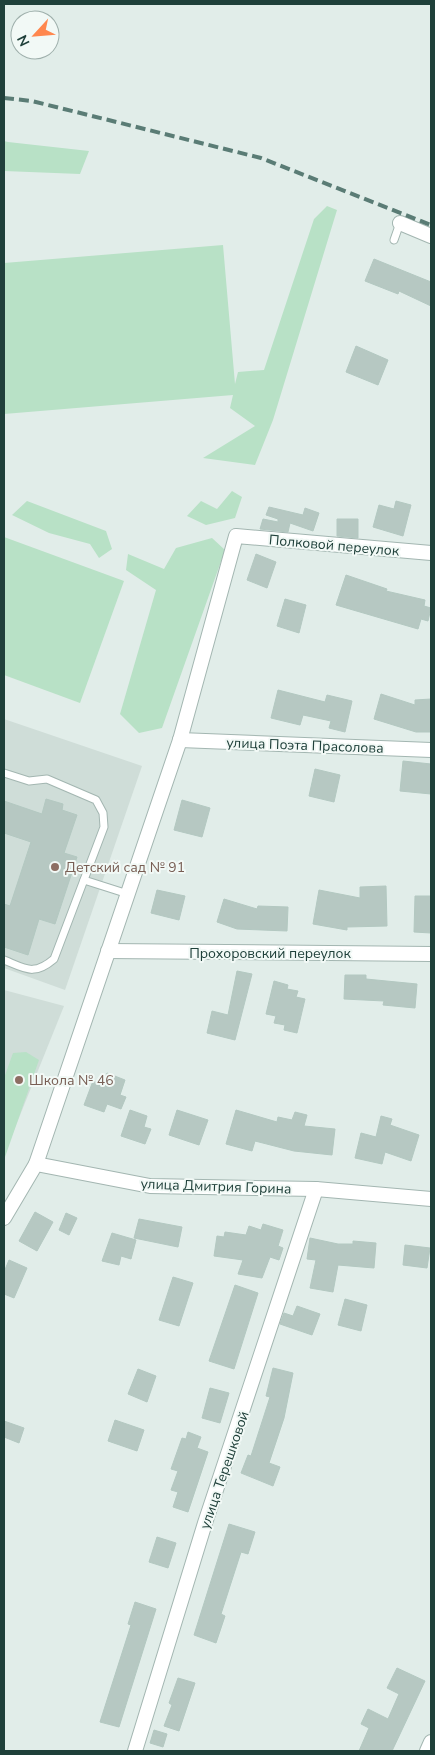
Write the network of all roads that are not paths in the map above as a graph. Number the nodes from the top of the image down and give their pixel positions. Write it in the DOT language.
graph roads {
  1 [pos="400,224"];
  2 [pos="431,236"];
  3 [pos="394,240"];
  4 [pos="431,553"];
  5 [pos="180,740"];
  6 [pos="431,750"];
  7 [pos="4,773"];
  8 [pos="84,880"];
  9 [pos="128,894"];
  10 [pos="108,951"];
  11 [pos="431,954"];
  12 [pos="4,960"];
  13 [pos="36,1164"];
  14 [pos="316,1190"];
  15 [pos="431,1199"];
  16 [pos="4,1218"];
  17 [pos="431,1742"];
  18 [pos="135,1751"];
  19 [pos="428,1751"];
  1 -- 2 [label="street"];
  1 -- 3 [label="lane"];
  4 -- 5 [label="street, Полковой переулок"];
  5 -- 6 [label="street, улица Поэта Прасолова"];
  5 -- 9 [label="street"];
  7 -- 8 [label="lane"];
  8 -- 9 [label="lane"];
  8 -- 12 [label="lane"];
  9 -- 10 [label="street"];
  10 -- 11 [label="street, Прохоровский переулок"];
  10 -- 13 [label="street"];
  13 -- 14 [label="street, улица Дмитрия Горина"];
  13 -- 16 [label="street"];
  14 -- 15 [label="street, улица Дмитрия Горина"];
  14 -- 18 [label="street, улица Терешковой"];
  17 -- 19 [label="street"];
}
